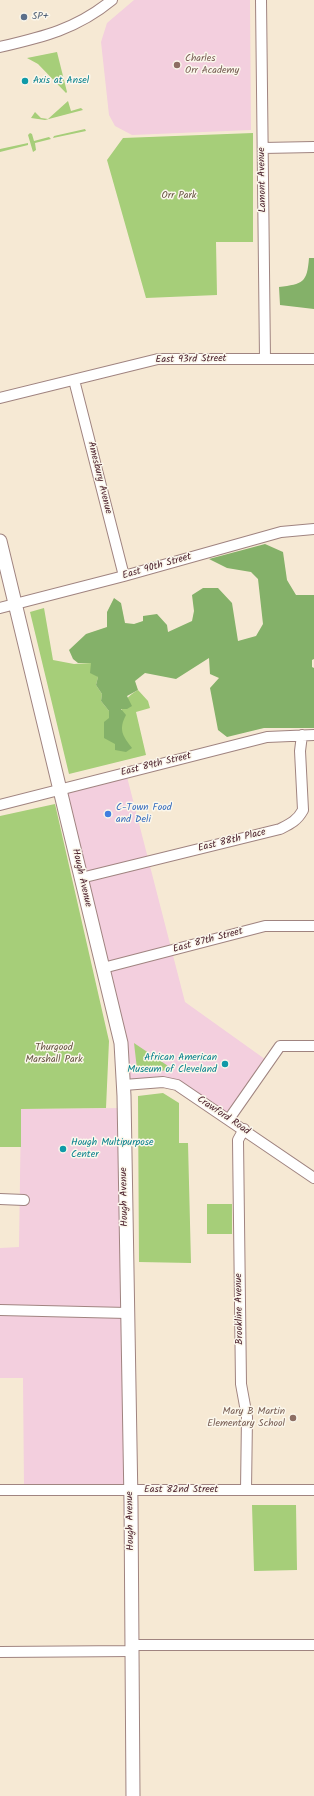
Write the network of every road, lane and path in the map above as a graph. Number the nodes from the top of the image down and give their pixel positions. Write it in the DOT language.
graph roads {
  1 [pos="112,0"];
  2 [pos="261,0"];
  3 [pos="0,47"];
  4 [pos="314,147"];
  5 [pos="263,148"];
  6 [pos="265,359"];
  7 [pos="314,359"];
  8 [pos="74,380"];
  9 [pos="0,398"];
  10 [pos="314,529"];
  11 [pos="0,541"];
  12 [pos="124,576"];
  13 [pos="15,604"];
  14 [pos="0,608"];
  15 [pos="302,735"];
  16 [pos="314,735"];
  17 [pos="61,790"];
  18 [pos="0,805"];
  19 [pos="81,878"];
  20 [pos="314,926"];
  21 [pos="103,968"];
  22 [pos="314,1046"];
  23 [pos="124,1085"];
  24 [pos="229,1119"];
  25 [pos="244,1129"];
  26 [pos="314,1178"];
  27 [pos="0,1199"];
  28 [pos="24,1200"];
  29 [pos="0,1310"];
  30 [pos="127,1313"];
  31 [pos="0,1490"];
  32 [pos="130,1490"];
  33 [pos="246,1490"];
  34 [pos="314,1490"];
  35 [pos="314,1644"];
  36 [pos="132,1648"];
  37 [pos="0,1652"];
  38 [pos="133,1796"];
  1 -- 3 [label="street"];
  2 -- 5 [label="street, Lamont Avenue"];
  4 -- 5 [label="street"];
  5 -- 6 [label="street, Lamont Avenue"];
  6 -- 7 [label="street, East 93rd Street"];
  6 -- 8 [label="street, East 93rd Street"];
  8 -- 9 [label="street, East 93rd Street"];
  8 -- 12 [label="street, Amesbury Avenue"];
  10 -- 12 [label="street, East 90th Street"];
  11 -- 13 [label="street, Hough Avenue"];
  12 -- 13 [label="street, East 90th Street"];
  13 -- 14 [label="street, East 90th Street"];
  13 -- 17 [label="street, Hough Avenue"];
  15 -- 16 [label="street, East 89th Street"];
  15 -- 17 [label="street, East 89th Street"];
  15 -- 19 [label="street, East 88th Place"];
  17 -- 18 [label="street, East 89th Street"];
  17 -- 19 [label="street, Hough Avenue"];
  19 -- 21 [label="street, Hough Avenue"];
  20 -- 21 [label="street, East 87th Street"];
  21 -- 23 [label="street, Hough Avenue"];
  22 -- 24 [label="street"];
  23 -- 24 [label="street, Crawford Road"];
  23 -- 30 [label="street, Hough Avenue"];
  24 -- 25 [label="street, Crawford Road"];
  25 -- 26 [label="street, Crawford Road"];
  25 -- 33 [label="street, Brookline Avenue"];
  27 -- 28 [label="street"];
  29 -- 30 [label="street"];
  30 -- 32 [label="street, Hough Avenue"];
  31 -- 32 [label="street, East 82nd Street"];
  32 -- 33 [label="street, East 82nd Street"];
  32 -- 36 [label="street, Hough Avenue"];
  33 -- 34 [label="street, East 82nd Street"];
  35 -- 36 [label="street"];
  36 -- 37 [label="street"];
  36 -- 38 [label="street, Hough Avenue"];
}
